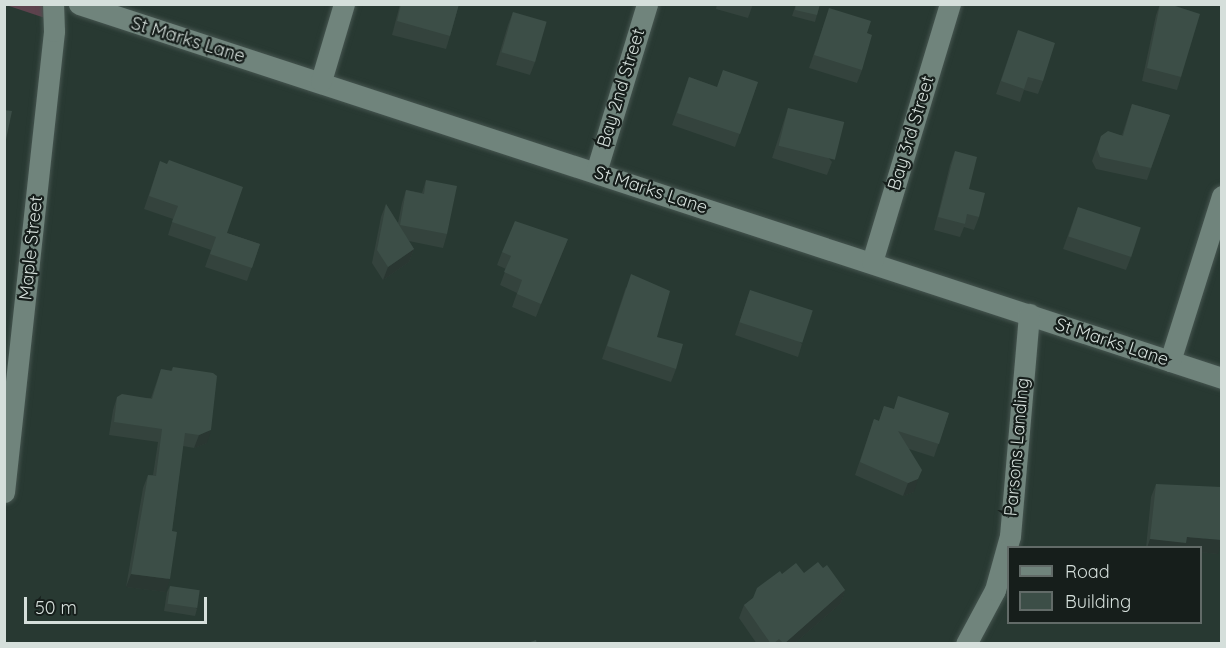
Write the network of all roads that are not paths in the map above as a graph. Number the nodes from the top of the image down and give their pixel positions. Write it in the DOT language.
graph roads {
  1 [pos="53,4"];
  2 [pos="79,4"];
  3 [pos="344,4"];
  4 [pos="647,4"];
  5 [pos="950,4"];
  6 [pos="321,81"];
  7 [pos="596,172"];
  8 [pos="1221,196"];
  9 [pos="872,262"];
  10 [pos="1029,314"];
  11 [pos="1170,360"];
  12 [pos="1221,378"];
  13 [pos="4,492"];
  14 [pos="1007,546"];
  15 [pos="1007,547"];
  16 [pos="966,644"];
  1 -- 13 [label="street, Maple Street"];
  2 -- 6 [label="street, St Marks Lane"];
  3 -- 6 [label="street"];
  4 -- 7 [label="street, Bay 2nd Street"];
  5 -- 9 [label="street, Bay 3rd Street"];
  6 -- 7 [label="street, St Marks Lane"];
  7 -- 9 [label="street, St Marks Lane"];
  8 -- 11 [label="street"];
  9 -- 10 [label="street, St Marks Lane"];
  10 -- 11 [label="street, St Marks Lane"];
  10 -- 14 [label="street, Parsons Landing"];
  11 -- 12 [label="street, St Marks Lane"];
  15 -- 16 [label="street, Parsons Landing"];
}
